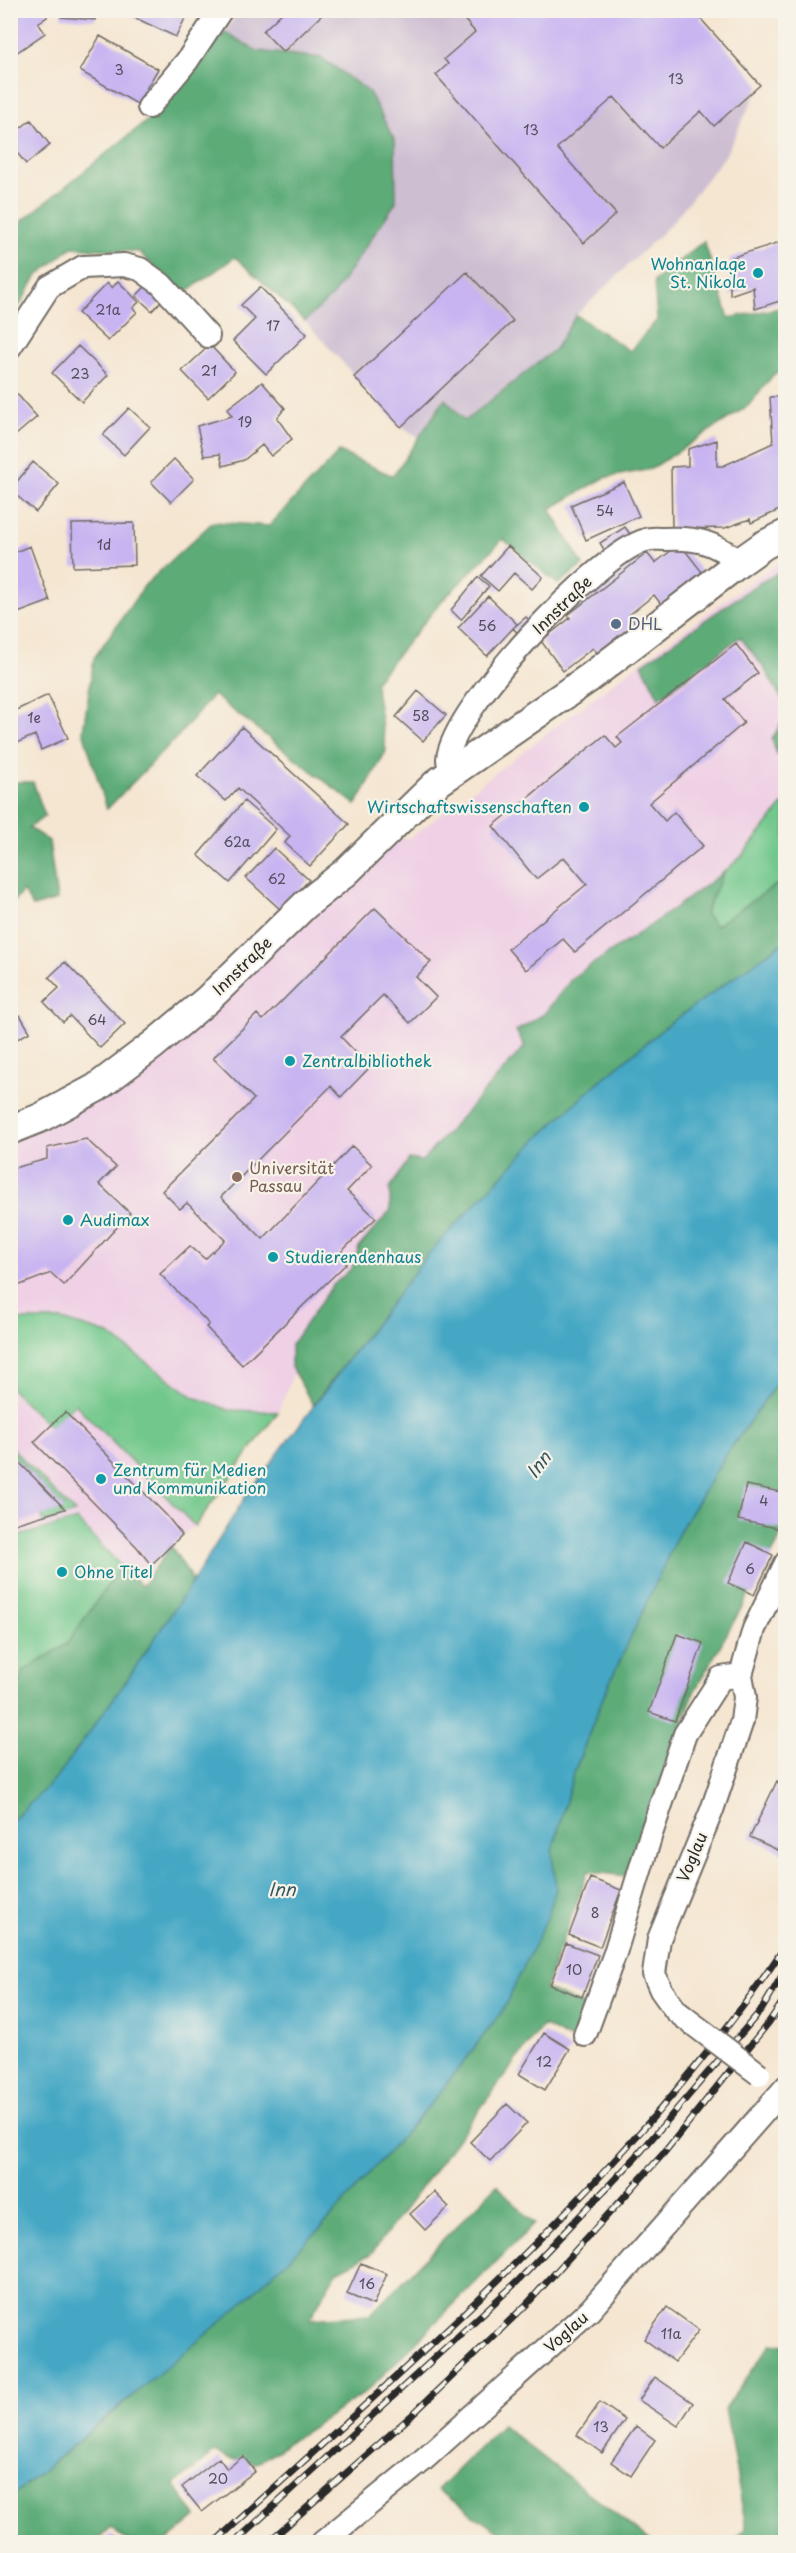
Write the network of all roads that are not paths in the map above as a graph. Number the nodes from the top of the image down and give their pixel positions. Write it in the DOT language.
graph roads {
  1 [pos="221,10"];
  2 [pos="149,107"];
  3 [pos="208,336"];
  4 [pos="10,347"];
  5 [pos="786,534"];
  6 [pos="740,562"];
  7 [pos="451,772"];
  8 [pos="10,1130"];
  9 [pos="786,1563"];
  10 [pos="741,1675"];
  11 [pos="585,2035"];
  12 [pos="783,2090"];
  13 [pos="323,2542"];
  1 -- 2 [label="street"];
  3 -- 4 [label="street"];
  5 -- 6 [label="street, Innstraße"];
  6 -- 7 [label="street, Innstraße"];
  6 -- 7 [label="street, Innstraße"];
  7 -- 8 [label="street, Innstraße"];
  9 -- 10 [label="street, Voglau"];
  10 -- 11 [label="street"];
  10 -- 12 [label="street, Voglau, bridge"];
  12 -- 13 [label="street, Voglau"];
}
